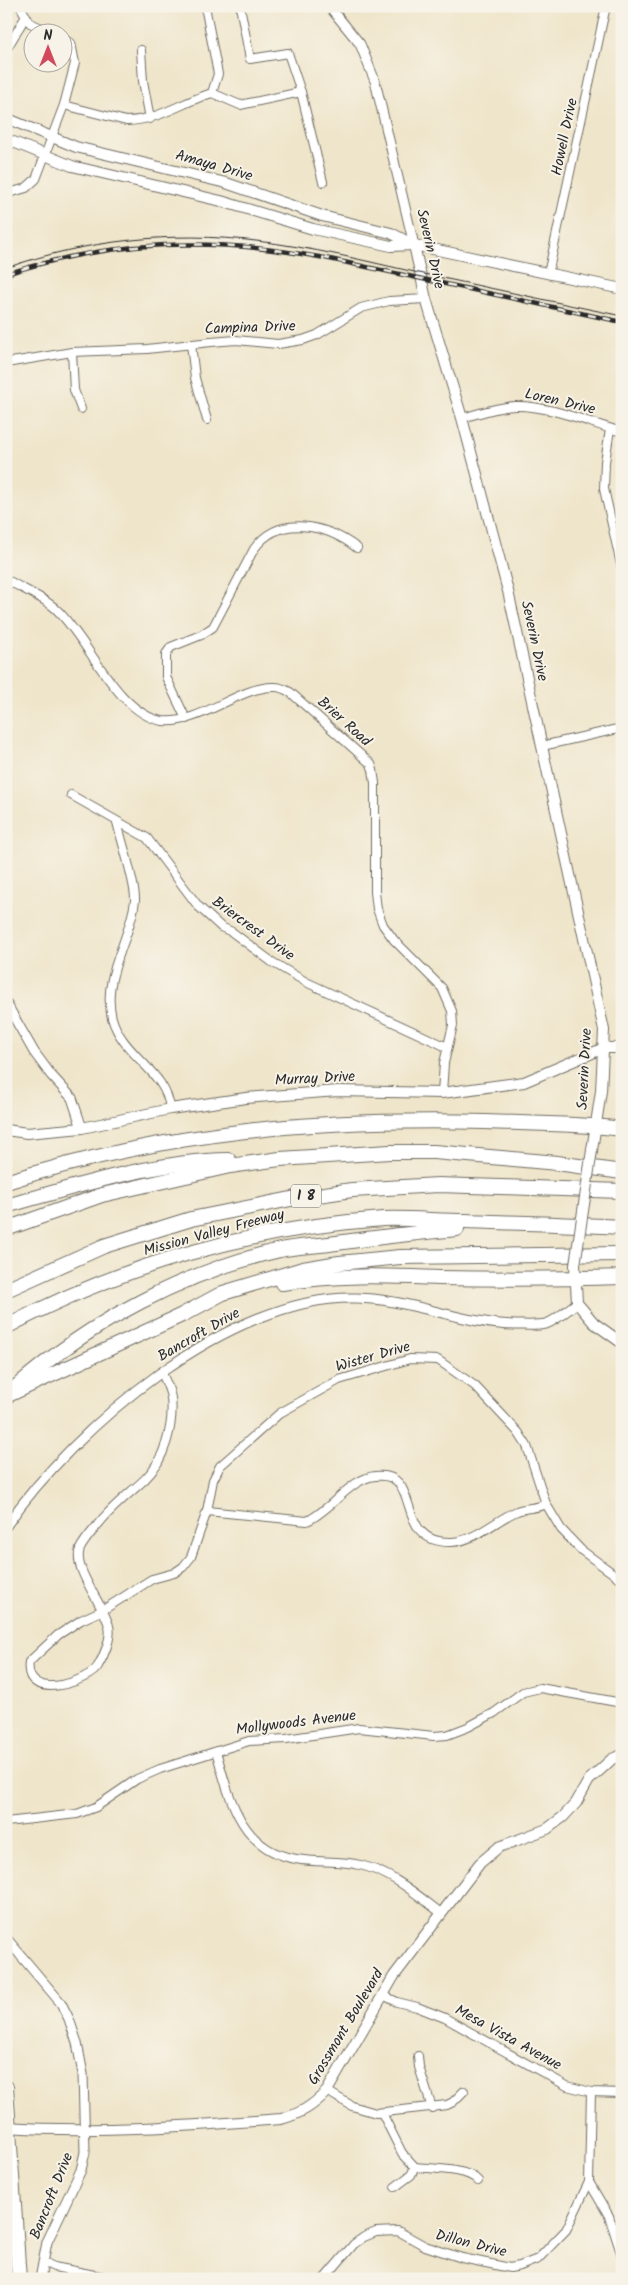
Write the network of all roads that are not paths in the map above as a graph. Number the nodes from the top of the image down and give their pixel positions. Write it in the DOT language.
graph roads {
  1 [pos="20,6"];
  2 [pos="205,6"];
  3 [pos="240,6"];
  4 [pos="329,6"];
  5 [pos="606,6"];
  6 [pos="26,16"];
  7 [pos="29,22"];
  8 [pos="72,49"];
  9 [pos="6,50"];
  10 [pos="141,50"];
  11 [pos="300,92"];
  12 [pos="212,93"];
  13 [pos="64,106"];
  14 [pos="6,118"];
  15 [pos="150,119"];
  16 [pos="52,137"];
  17 [pos="6,140"];
  18 [pos="44,155"];
  19 [pos="323,182"];
  20 [pos="6,194"];
  21 [pos="414,245"];
  22 [pos="548,274"];
  23 [pos="622,289"];
  24 [pos="426,299"];
  25 [pos="191,344"];
  26 [pos="72,352"];
  27 [pos="6,363"];
  28 [pos="81,409"];
  29 [pos="462,418"];
  30 [pos="206,420"];
  31 [pos="610,429"];
  32 [pos="622,432"];
  33 [pos="357,548"];
  34 [pos="622,569"];
  35 [pos="11,582"];
  36 [pos="186,718"];
  37 [pos="622,728"];
  38 [pos="542,746"];
  39 [pos="71,795"];
  40 [pos="117,822"];
  41 [pos="6,1003"];
  42 [pos="448,1047"];
  43 [pos="604,1048"];
  44 [pos="622,1048"];
  45 [pos="442,1093"];
  46 [pos="170,1109"];
  47 [pos="596,1126"];
  48 [pos="82,1128"];
  49 [pos="622,1129"];
  50 [pos="6,1130"];
  51 [pos="280,1159"];
  52 [pos="622,1172"];
  53 [pos="6,1182"];
  54 [pos="622,1192"];
  55 [pos="6,1206"];
  56 [pos="515,1223"];
  57 [pos="622,1227"];
  58 [pos="6,1229"];
  59 [pos="622,1254"];
  60 [pos="575,1272"];
  61 [pos="622,1277"];
  62 [pos="6,1290"];
  63 [pos="577,1303"];
  64 [pos="182,1315"];
  65 [pos="8,1326"];
  66 [pos="622,1343"];
  67 [pos="162,1373"];
  68 [pos="6,1395"];
  69 [pos="546,1504"];
  70 [pos="207,1511"];
  71 [pos="6,1526"];
  72 [pos="622,1580"];
  73 [pos="102,1610"];
  74 [pos="622,1704"];
  75 [pos="216,1751"];
  76 [pos="622,1755"];
  77 [pos="6,1822"];
  78 [pos="441,1913"];
  79 [pos="6,1938"];
  80 [pos="383,1995"];
  81 [pos="418,2056"];
  82 [pos="6,2088"];
  83 [pos="327,2091"];
  84 [pos="464,2091"];
  85 [pos="590,2092"];
  86 [pos="622,2093"];
  87 [pos="432,2108"];
  88 [pos="382,2113"];
  89 [pos="8,2127"];
  90 [pos="86,2128"];
  91 [pos="415,2167"];
  92 [pos="478,2181"];
  93 [pos="589,2182"];
  94 [pos="395,2187"];
  95 [pos="622,2256"];
  96 [pos="43,2262"];
  97 [pos="19,2279"];
  98 [pos="40,2279"];
  99 [pos="115,2279"];
  100 [pos="324,2279"];
  1 -- 6 [label="street"];
  2 -- 12 [label="street"];
  3 -- 11 [label="street"];
  4 -- 21 [label="street, Severin Drive"];
  5 -- 22 [label="street, Howell Drive"];
  6 -- 7 [label="street"];
  6 -- 9 [label="street"];
  8 -- 13 [label="street"];
  10 -- 15 [label="street"];
  11 -- 12 [label="street"];
  11 -- 19 [label="street"];
  12 -- 15 [label="street"];
  13 -- 15 [label="street"];
  13 -- 16 [label="street"];
  14 -- 16 [label="main road, Amaya Drive"];
  16 -- 18 [label="street"];
  16 -- 21 [label="main road, Amaya Drive"];
  17 -- 18 [label="main road, Amaya Drive"];
  18 -- 20 [label="street"];
  18 -- 21 [label="main road, Amaya Drive"];
  21 -- 22 [label="main road, Amaya Drive"];
  21 -- 24 [label="main road, Severin Drive"];
  22 -- 23 [label="main road, Amaya Drive"];
  24 -- 25 [label="street, Campina Drive"];
  24 -- 29 [label="main road, Severin Drive"];
  25 -- 26 [label="street, Campina Drive"];
  25 -- 30 [label="street"];
  26 -- 27 [label="street, Campina Drive"];
  26 -- 28 [label="street"];
  29 -- 31 [label="street, Loren Drive"];
  29 -- 38 [label="main road, Severin Drive"];
  31 -- 32 [label="street, Loren Drive"];
  31 -- 34 [label="street"];
  33 -- 36 [label="street"];
  35 -- 36 [label="street, Brier Road"];
  36 -- 42 [label="street, Brier Road"];
  37 -- 38 [label="street"];
  38 -- 43 [label="main road, Severin Drive"];
  39 -- 40 [label="street, Briercrest Drive"];
  40 -- 42 [label="street, Briercrest Drive"];
  40 -- 46 [label="street"];
  41 -- 48 [label="street"];
  42 -- 45 [label="street, Brier Road"];
  43 -- 44 [label="main road, Murray Drive"];
  43 -- 45 [label="main road, Murray Drive"];
  43 -- 47 [label="main road, Severin Drive"];
  45 -- 46 [label="main road, Murray Drive"];
  46 -- 48 [label="main road, Murray Drive"];
  47 -- 49 [label="highway"];
  47 -- 53 [label="highway"];
  47 -- 60 [label="main road, Severin Drive, bridge"];
  48 -- 50 [label="main road, Murray Drive"];
  51 -- 52 [label="highway"];
  51 -- 55 [label="highway"];
  51 -- 58 [label="highway"];
  54 -- 62 [label="highway, Mission Valley Freeway / I 8"];
  56 -- 57 [label="highway, Mission Valley Freeway / I 8"];
  56 -- 65 [label="highway, Mission Valley Freeway / I 8"];
  56 -- 68 [label="highway"];
  59 -- 64 [label="highway"];
  60 -- 61 [label="highway"];
  60 -- 63 [label="main road, Severin Drive"];
  60 -- 64 [label="highway"];
  63 -- 66 [label="main road"];
  63 -- 67 [label="street, Bancroft Drive"];
  64 -- 68 [label="highway"];
  67 -- 71 [label="street, Bancroft Drive"];
  67 -- 73 [label="street"];
  69 -- 70 [label="street"];
  69 -- 70 [label="street, Wister Drive"];
  69 -- 72 [label="street, Wister Drive"];
  70 -- 73 [label="street, Wister Drive"];
  73 -- 73 [label="street, Wister Drive"];
  74 -- 75 [label="street, Mollywoods Avenue"];
  75 -- 77 [label="street, Mollywoods Avenue"];
  75 -- 78 [label="street"];
  76 -- 78 [label="main road, Grossmont Boulevard"];
  78 -- 80 [label="main road, Grossmont Boulevard"];
  79 -- 90 [label="street, Bancroft Drive"];
  80 -- 83 [label="main road, Grossmont Boulevard"];
  80 -- 85 [label="street, Mesa Vista Avenue"];
  81 -- 87 [label="street"];
  82 -- 89 [label="highway"];
  83 -- 88 [label="street"];
  83 -- 90 [label="main road, Grossmont Boulevard"];
  84 -- 87 [label="street"];
  85 -- 86 [label="street, Mesa Vista Avenue"];
  85 -- 93 [label="street, Dillon Drive"];
  87 -- 88 [label="street"];
  88 -- 91 [label="street"];
  89 -- 90 [label="main road, Grossmont Boulevard"];
  89 -- 97 [label="highway"];
  90 -- 96 [label="street, Bancroft Drive"];
  91 -- 92 [label="street"];
  91 -- 94 [label="street"];
  93 -- 95 [label="street"];
  93 -- 100 [label="street, Dillon Drive"];
  96 -- 98 [label="street, Bancroft Drive"];
  96 -- 99 [label="street"];
}
